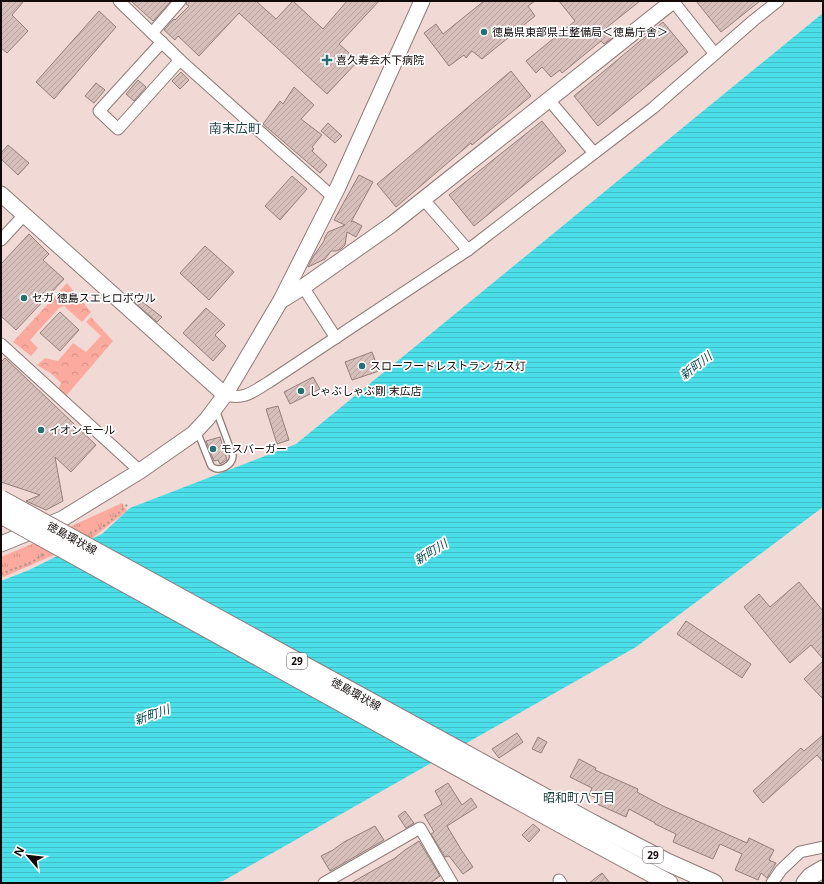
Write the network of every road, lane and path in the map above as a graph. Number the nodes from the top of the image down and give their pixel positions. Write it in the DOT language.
graph roads {
  1 [pos="119,1"];
  2 [pos="180,1"];
  3 [pos="422,1"];
  4 [pos="673,1"];
  5 [pos="778,1"];
  6 [pos="152,33"];
  7 [pos="162,42"];
  8 [pos="716,54"];
  9 [pos="180,60"];
  10 [pos="549,100"];
  11 [pos="594,153"];
  12 [pos="1,194"];
  13 [pos="332,197"];
  14 [pos="424,200"];
  15 [pos="24,215"];
  16 [pos="1,240"];
  17 [pos="468,250"];
  18 [pos="303,287"];
  19 [pos="281,300"];
  20 [pos="336,338"];
  21 [pos="1,344"];
  22 [pos="225,394"];
  23 [pos="215,408"];
  24 [pos="197,430"];
  25 [pos="140,471"];
  26 [pos="1,499"];
  27 [pos="1,508"];
  28 [pos="1,515"];
  29 [pos="19,522"];
  30 [pos="35,530"];
  31 [pos="1,544"];
  32 [pos="823,846"];
  33 [pos="823,869"];
  34 [pos="448,881"];
  35 [pos="712,882"];
  36 [pos="324,883"];
  37 [pos="669,883"];
  38 [pos="772,883"];
  39 [pos="805,883"];
  1 -- 6 [label="street"];
  2 -- 6 [label="street"];
  3 -- 13 [label="street"];
  4 -- 8 [label="street"];
  4 -- 10 [label="street"];
  5 -- 8 [label="street"];
  6 -- 7 [label="street"];
  7 -- 9 [label="street"];
  7 -- 9 [label="street"];
  8 -- 11 [label="street"];
  9 -- 13 [label="street"];
  10 -- 11 [label="street"];
  10 -- 14 [label="street"];
  11 -- 17 [label="street"];
  12 -- 15 [label="street"];
  13 -- 19 [label="street"];
  14 -- 17 [label="street"];
  14 -- 18 [label="street"];
  15 -- 16 [label="street"];
  15 -- 22 [label="street"];
  17 -- 20 [label="street"];
  18 -- 19 [label="street"];
  18 -- 20 [label="street"];
  19 -- 22 [label="street"];
  20 -- 22 [label="street"];
  21 -- 25 [label="street"];
  22 -- 23 [label="street"];
  23 -- 24 [label="street"];
  23 -- 24 [label="lane"];
  24 -- 25 [label="street"];
  25 -- 30 [label="street"];
  26 -- 35 [label="main road, 徳島環状線 / 29, bridge"];
  27 -- 29 [label="street"];
  28 -- 29 [label="street"];
  28 -- 37 [label="main road, 徳島環状線 / 29, bridge"];
  29 -- 30 [label="street"];
  30 -- 31 [label="street"];
  32 -- 38 [label="street"];
  33 -- 39 [label="main road"];
  34 -- 36 [label="street"];
}
